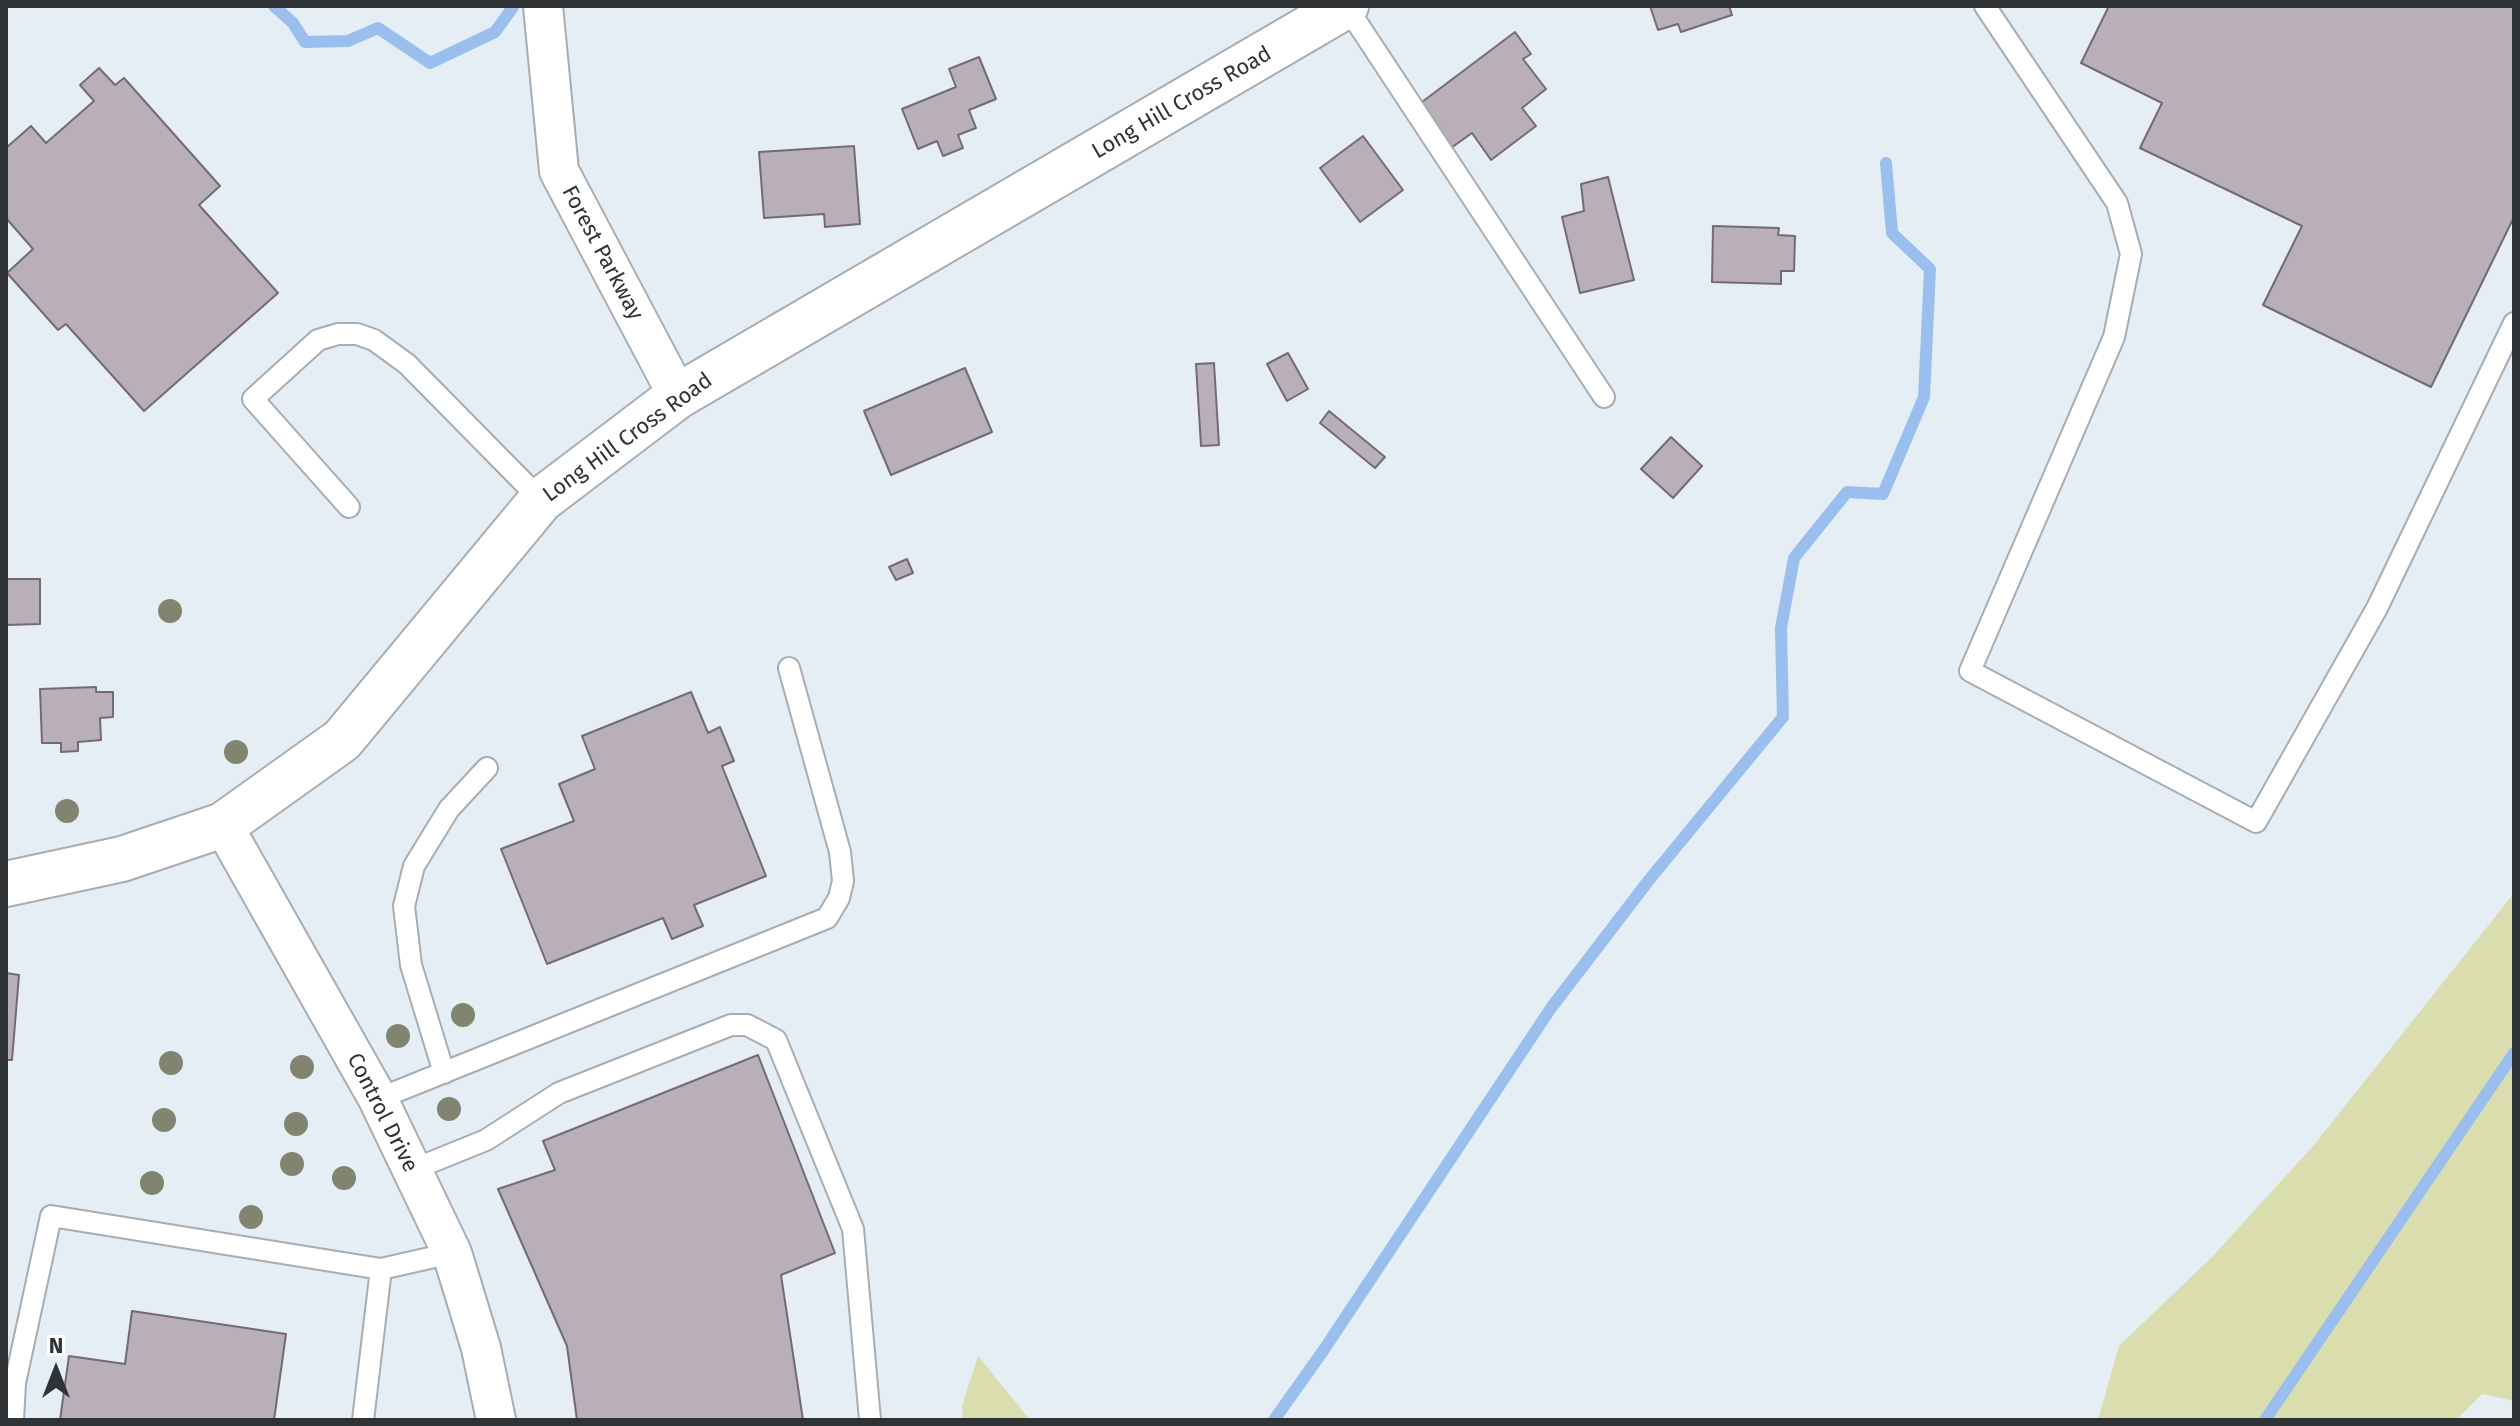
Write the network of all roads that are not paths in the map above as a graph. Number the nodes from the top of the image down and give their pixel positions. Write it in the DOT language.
graph roads {
  1 [pos="543,6"];
  2 [pos="1985,6"];
  3 [pos="1337,8"];
  4 [pos="2514,323"];
  5 [pos="678,396"];
  6 [pos="1604,397"];
  7 [pos="541,500"];
  8 [pos="349,507"];
  9 [pos="789,668"];
  10 [pos="487,768"];
  11 [pos="223,825"];
  12 [pos="6,884"];
  13 [pos="444,1073"];
  14 [pos="378,1099"];
  15 [pos="412,1170"];
  16 [pos="452,1253"];
  17 [pos="381,1269"];
  18 [pos="12,1372"];
  19 [pos="13,1420"];
  20 [pos="363,1420"];
  21 [pos="496,1420"];
  22 [pos="870,1420"];
  1 -- 5 [label="street, Forest Parkway"];
  2 -- 4 [label="lane"];
  3 -- 5 [label="street, Long Hill Cross Road"];
  3 -- 6 [label="lane"];
  5 -- 7 [label="street, Long Hill Cross Road"];
  7 -- 8 [label="lane"];
  7 -- 11 [label="street, Long Hill Cross Road"];
  9 -- 13 [label="lane"];
  10 -- 13 [label="lane"];
  11 -- 12 [label="street, Long Hill Cross Road"];
  11 -- 14 [label="street, Control Drive"];
  13 -- 14 [label="lane"];
  14 -- 15 [label="street, Control Drive"];
  15 -- 16 [label="street, Control Drive"];
  15 -- 22 [label="lane"];
  16 -- 17 [label="lane"];
  16 -- 21 [label="street, Control Drive"];
  17 -- 18 [label="lane"];
  17 -- 20 [label="lane"];
  18 -- 19 [label="lane"];
}
